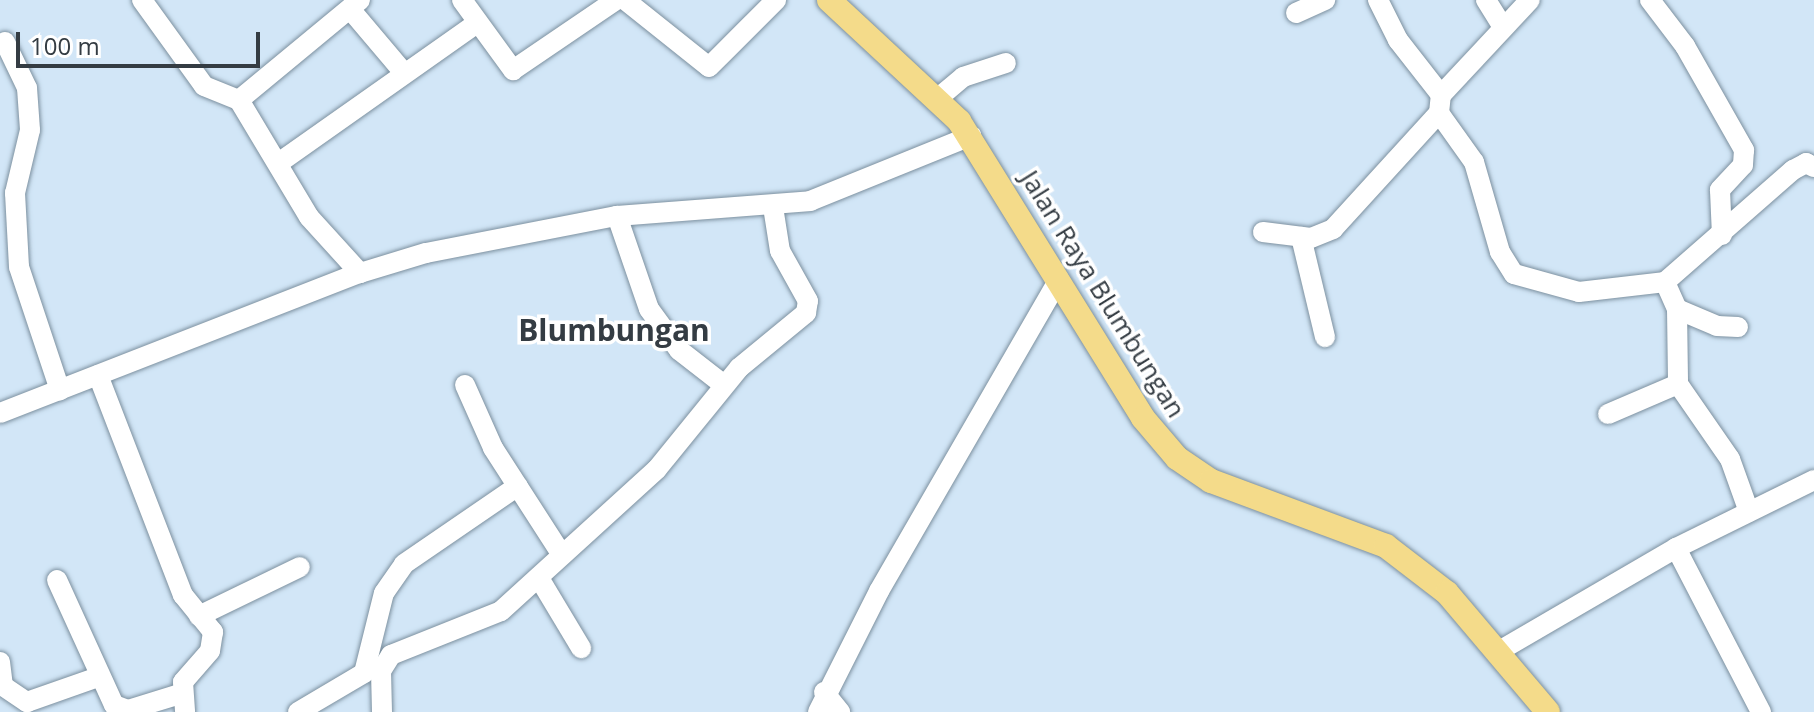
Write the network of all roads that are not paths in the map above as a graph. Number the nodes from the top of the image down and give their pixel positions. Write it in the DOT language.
graph roads {
  1 [pos="142,0"];
  2 [pos="462,0"];
  3 [pos="616,0"];
  4 [pos="625,0"];
  5 [pos="776,0"];
  6 [pos="829,0"];
  7 [pos="1325,0"];
  8 [pos="1378,0"];
  9 [pos="1486,0"];
  10 [pos="1530,0"];
  11 [pos="1650,0"];
  12 [pos="355,5"];
  13 [pos="1296,13"];
  14 [pos="477,23"];
  15 [pos="1503,27"];
  16 [pos="5,42"];
  17 [pos="1006,63"];
  18 [pos="404,73"];
  19 [pos="937,99"];
  20 [pos="239,100"];
  21 [pos="1440,104"];
  22 [pos="971,136"];
  23 [pos="280,162"];
  24 [pos="1814,167"];
  25 [pos="773,207"];
  26 [pos="617,216"];
  27 [pos="1263,232"];
  28 [pos="1722,235"];
  29 [pos="1301,237"];
  30 [pos="360,273"];
  31 [pos="1059,279"];
  32 [pos="1665,282"];
  33 [pos="1677,309"];
  34 [pos="1738,327"];
  35 [pos="1325,337"];
  36 [pos="98,375"];
  37 [pos="1678,384"];
  38 [pos="465,385"];
  39 [pos="724,385"];
  40 [pos="60,390"];
  41 [pos="0,413"];
  42 [pos="1608,414"];
  43 [pos="1814,480"];
  44 [pos="518,486"];
  45 [pos="1749,512"];
  46 [pos="1676,548"];
  47 [pos="560,552"];
  48 [pos="300,567"];
  49 [pos="539,578"];
  50 [pos="57,580"];
  51 [pos="199,616"];
  52 [pos="581,648"];
  53 [pos="1499,651"];
  54 [pos="0,662"];
  55 [pos="98,677"];
  56 [pos="821,702"];
  57 [pos="183,703"];
  58 [pos="298,712"];
  59 [pos="382,712"];
  60 [pos="840,712"];
  61 [pos="1548,712"];
  62 [pos="1761,712"];
  1 -- 20 [label="street"];
  2 -- 14 [label="street"];
  3 -- 14 [label="street"];
  4 -- 5 [label="street"];
  6 -- 19 [label="main road, Jalan Raya Blumbungan"];
  7 -- 13 [label="street"];
  8 -- 21 [label="street"];
  9 -- 15 [label="street"];
  10 -- 15 [label="street"];
  11 -- 28 [label="street"];
  12 -- 18 [label="street"];
  12 -- 20 [label="street"];
  14 -- 18 [label="street"];
  15 -- 21 [label="street"];
  16 -- 40 [label="street"];
  17 -- 19 [label="street"];
  18 -- 23 [label="street"];
  19 -- 22 [label="main road, Jalan Raya Blumbungan"];
  20 -- 23 [label="street"];
  21 -- 29 [label="street"];
  21 -- 32 [label="street"];
  22 -- 25 [label="street"];
  22 -- 31 [label="main road, Jalan Raya Blumbungan"];
  23 -- 30 [label="street"];
  24 -- 28 [label="street"];
  25 -- 26 [label="street"];
  25 -- 39 [label="street"];
  26 -- 30 [label="street"];
  26 -- 39 [label="street"];
  27 -- 29 [label="street"];
  28 -- 32 [label="street"];
  29 -- 35 [label="street"];
  30 -- 36 [label="street"];
  31 -- 53 [label="main road, Jalan Raya Blumbungan"];
  31 -- 56 [label="street"];
  32 -- 33 [label="street"];
  33 -- 34 [label="street"];
  33 -- 37 [label="street"];
  36 -- 40 [label="street"];
  36 -- 51 [label="street"];
  37 -- 42 [label="street"];
  37 -- 45 [label="street"];
  38 -- 44 [label="street"];
  39 -- 47 [label="street"];
  40 -- 41 [label="street"];
  43 -- 45 [label="street"];
  44 -- 47 [label="street"];
  44 -- 58 [label="street"];
  45 -- 46 [label="street"];
  46 -- 53 [label="street"];
  46 -- 62 [label="street"];
  47 -- 49 [label="street"];
  48 -- 51 [label="street"];
  49 -- 52 [label="street"];
  49 -- 59 [label="street"];
  50 -- 55 [label="street"];
  51 -- 57 [label="street"];
  53 -- 61 [label="main road, Jalan Raya Blumbungan"];
  54 -- 55 [label="street"];
  55 -- 57 [label="street"];
  56 -- 60 [label="street"];
}
